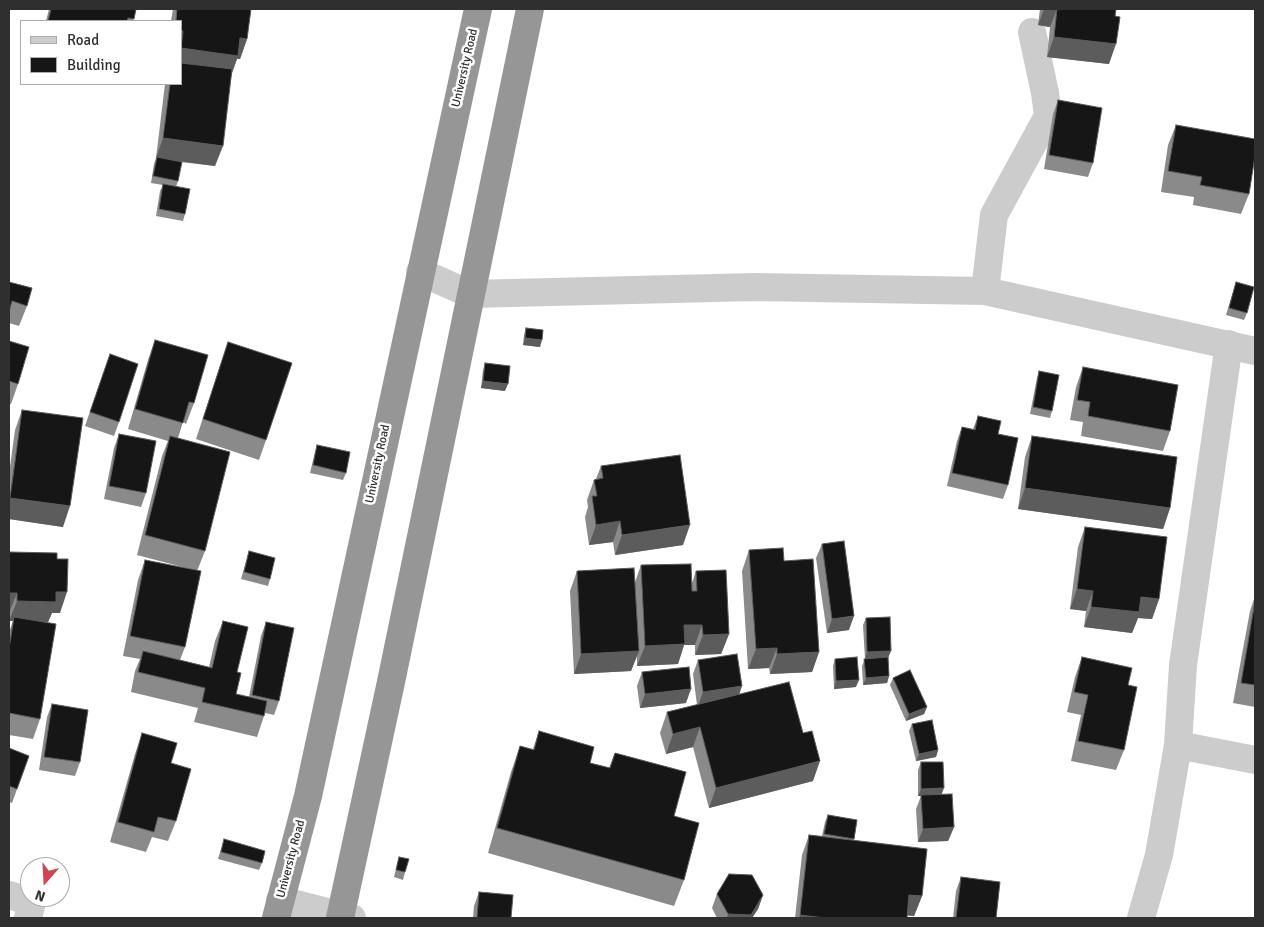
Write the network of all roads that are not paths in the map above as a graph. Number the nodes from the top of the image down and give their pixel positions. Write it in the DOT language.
graph roads {
  1 [pos="478,9"];
  2 [pos="530,9"];
  3 [pos="1032,32"];
  4 [pos="420,272"];
  5 [pos="985,291"];
  6 [pos="470,294"];
  7 [pos="1230,344"];
  8 [pos="1255,351"];
  9 [pos="1178,745"];
  10 [pos="1255,760"];
  11 [pos="9,895"];
  12 [pos="278,909"];
  13 [pos="344,917"];
  14 [pos="28,918"];
  15 [pos="1141,918"];
  1 -- 4 [label="highway, University Road"];
  2 -- 6 [label="highway"];
  3 -- 5 [label="street"];
  4 -- 6 [label="street"];
  4 -- 12 [label="highway, University Road"];
  5 -- 6 [label="street"];
  5 -- 7 [label="street"];
  6 -- 13 [label="highway"];
  7 -- 8 [label="street"];
  7 -- 9 [label="street"];
  9 -- 10 [label="street"];
  9 -- 15 [label="street"];
  11 -- 14 [label="street"];
  12 -- 13 [label="street"];
}
